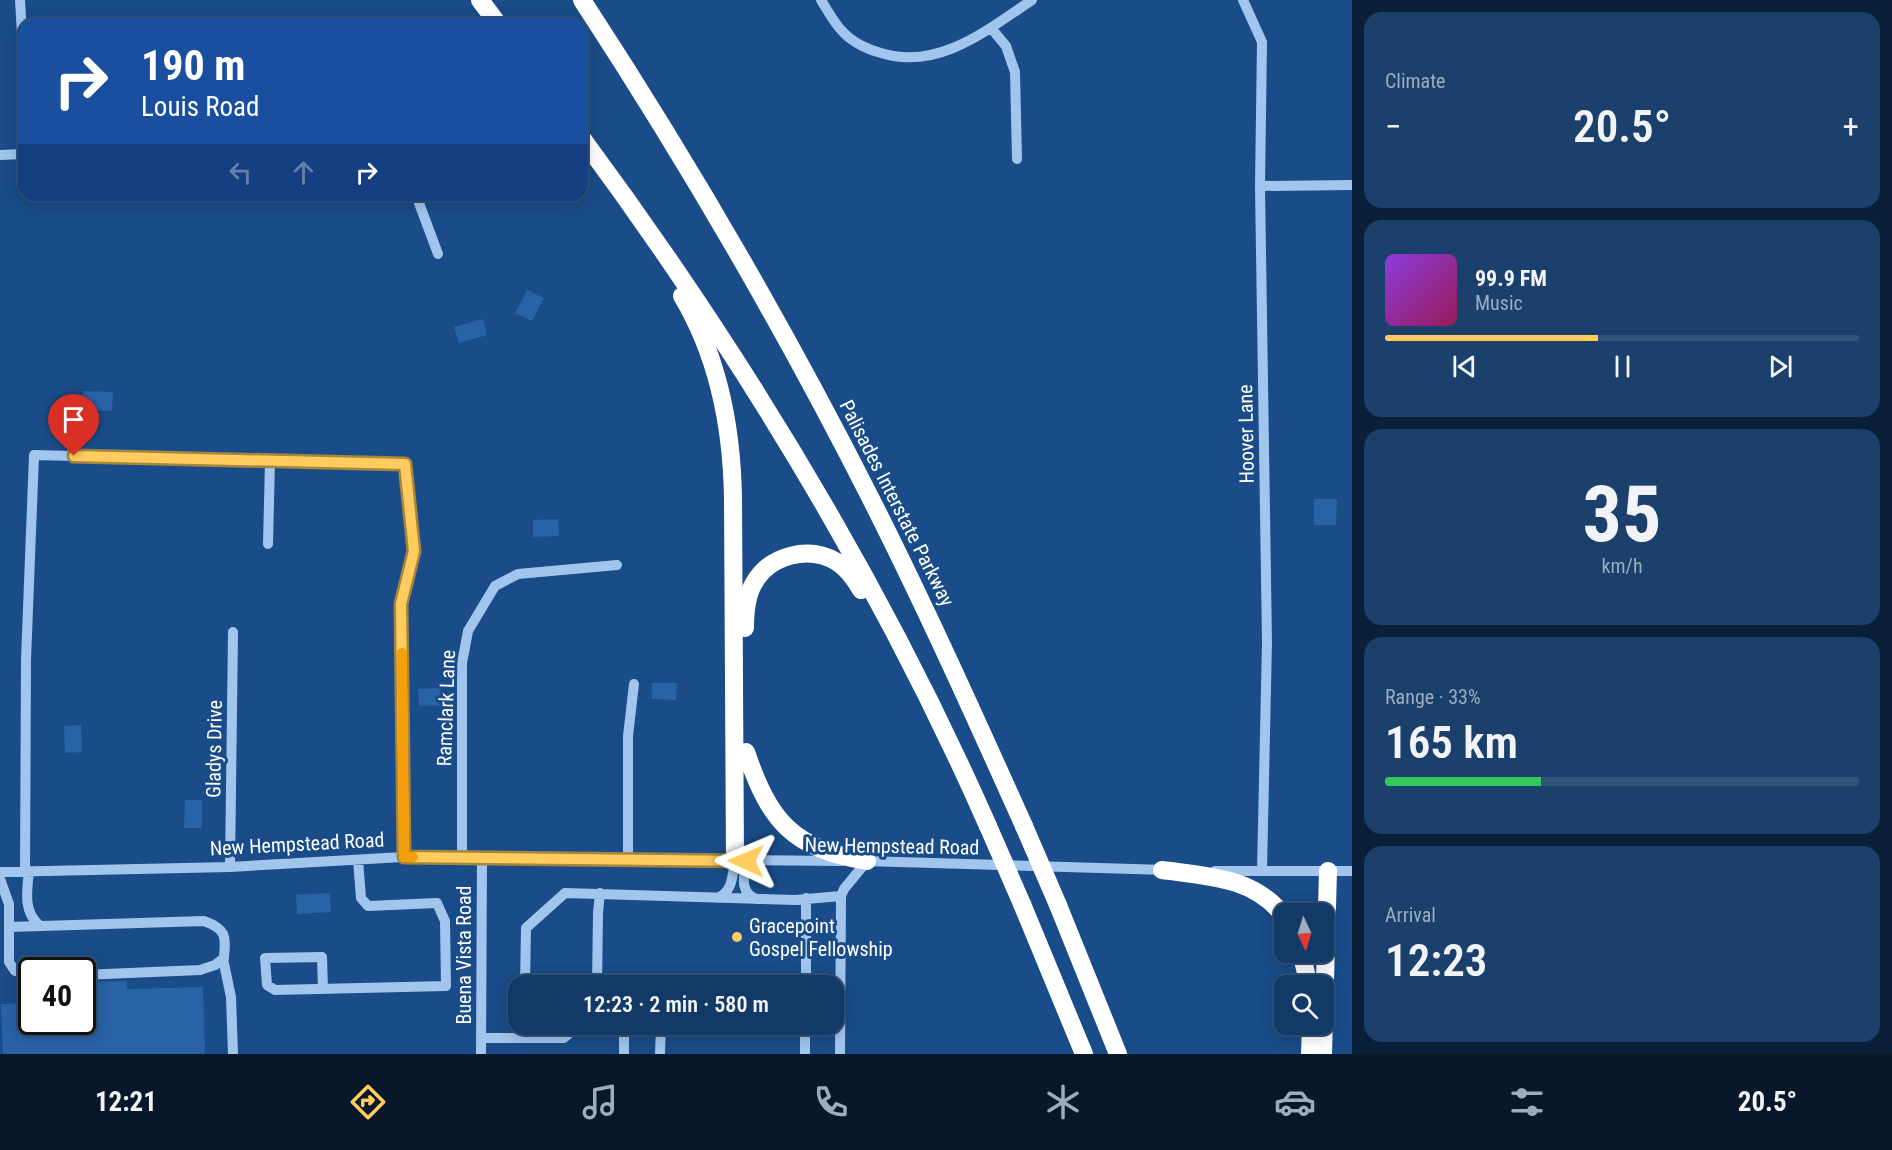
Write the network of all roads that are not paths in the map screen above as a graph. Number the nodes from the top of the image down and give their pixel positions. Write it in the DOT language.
graph roads {
  1 [pos="20,0"];
  2 [pos="480,0"];
  3 [pos="582,0"];
  4 [pos="821,0"];
  5 [pos="1032,0"];
  6 [pos="1243,0"];
  7 [pos="21,18"];
  8 [pos="494,18"];
  9 [pos="991,28"];
  10 [pos="588,146"];
  11 [pos="18,154"];
  12 [pos="0,155"];
  13 [pos="1017,159"];
  14 [pos="609,174"];
  15 [pos="1352,185"];
  16 [pos="1260,186"];
  17 [pos="418,201"];
  18 [pos="438,254"];
  19 [pos="270,460"];
  20 [pos="268,544"];
  21 [pos="617,565"];
  22 [pos="233,632"];
  23 [pos="634,684"];
  24 [pos="941,723"];
  25 [pos="746,752"];
  26 [pos="404,857"];
  27 [pos="462,857"];
  28 [pos="482,857"];
  29 [pos="628,859"];
  30 [pos="358,860"];
  31 [pos="740,861"];
  32 [pos="867,861"];
  33 [pos="230,867"];
  34 [pos="1162,870"];
  35 [pos="1322,871"];
  36 [pos="1352,871"];
  37 [pos="0,872"];
  38 [pos="27,872"];
  39 [pos="1262,872"];
  40 [pos="0,879"];
  41 [pos="600,893"];
  42 [pos="841,896"];
  43 [pos="718,898"];
  44 [pos="806,898"];
  45 [pos="758,899"];
  46 [pos="1317,903"];
  47 [pos="1274,905"];
  48 [pos="39,925"];
  49 [pos="9,927"];
  50 [pos="1072,939"];
  51 [pos="223,959"];
  52 [pos="18,972"];
  53 [pos="96,974"];
  54 [pos="525,975"];
  55 [pos="597,975"];
  56 [pos="806,975"];
  57 [pos="838,975"];
  58 [pos="323,989"];
  59 [pos="567,1035"];
  60 [pos="624,1035"];
  61 [pos="661,1035"];
  62 [pos="805,1035"];
  63 [pos="839,1035"];
  64 [pos="1311,1035"];
  65 [pos="481,1038"];
  66 [pos="525,1038"];
  67 [pos="233,1054"];
  68 [pos="481,1054"];
  69 [pos="624,1054"];
  70 [pos="660,1054"];
  71 [pos="805,1054"];
  72 [pos="840,1054"];
  73 [pos="1084,1054"];
  74 [pos="1118,1054"];
  75 [pos="1125,1054"];
  76 [pos="1310,1054"];
  77 [pos="1323,1054"];
  1 -- 7 [label="street"];
  2 -- 8 [label="highway"];
  3 -- 50 [label="highway, Palisades Interstate Parkway, bridge"];
  4 -- 9 [label="street"];
  5 -- 9 [label="street"];
  6 -- 16 [label="street, Hoover Lane"];
  9 -- 13 [label="street"];
  10 -- 14 [label="highway"];
  11 -- 12 [label="street"];
  14 -- 24 [label="highway"];
  14 -- 31 [label="highway"];
  15 -- 16 [label="street"];
  16 -- 39 [label="street, Hoover Lane"];
  17 -- 18 [label="street"];
  19 -- 20 [label="street"];
  19 -- 26 [label="street"];
  19 -- 38 [label="street"];
  21 -- 27 [label="street, Ramclark Lane"];
  22 -- 33 [label="street, Gladys Drive"];
  23 -- 29 [label="street"];
  24 -- 25 [label="highway"];
  24 -- 73 [label="highway, bridge"];
  25 -- 31 [label="highway"];
  25 -- 32 [label="highway"];
  26 -- 27 [label="street, New Hempstead Road"];
  26 -- 30 [label="street, New Hempstead Road"];
  27 -- 28 [label="street, New Hempstead Road"];
  28 -- 29 [label="street, New Hempstead Road"];
  28 -- 65 [label="street, Buena Vista Road"];
  29 -- 31 [label="street, New Hempstead Road"];
  30 -- 33 [label="street, New Hempstead Road"];
  30 -- 58 [label="street"];
  31 -- 32 [label="street, New Hempstead Road"];
  31 -- 43 [label="street"];
  31 -- 45 [label="street"];
  32 -- 34 [label="street, New Hempstead Road"];
  32 -- 42 [label="street"];
  33 -- 38 [label="street, New Hempstead Road"];
  34 -- 39 [label="street, New Hempstead Road"];
  34 -- 47 [label="highway"];
  35 -- 36 [label="street, New Hempstead Road"];
  35 -- 39 [label="street, New Hempstead Road"];
  35 -- 46 [label="highway"];
  35 -- 77 [label="highway"];
  37 -- 38 [label="street, New Hempstead Road"];
  38 -- 48 [label="street"];
  40 -- 49 [label="street"];
  41 -- 43 [label="street"];
  41 -- 54 [label="street"];
  41 -- 55 [label="street"];
  42 -- 44 [label="street"];
  42 -- 57 [label="street"];
  43 -- 45 [label="street"];
  44 -- 45 [label="street"];
  44 -- 56 [label="street"];
  48 -- 49 [label="street"];
  48 -- 51 [label="street"];
  49 -- 52 [label="street"];
  50 -- 74 [label="highway, Palisades Interstate Parkway"];
  50 -- 75 [label="highway"];
  51 -- 53 [label="street"];
  51 -- 67 [label="street"];
  58 -- 58 [label="street"];
  59 -- 66 [label="street"];
  60 -- 69 [label="street"];
  61 -- 70 [label="street"];
  62 -- 71 [label="street"];
  63 -- 72 [label="street"];
  64 -- 76 [label="highway"];
  65 -- 66 [label="street"];
  65 -- 68 [label="street, Buena Vista Road"];
}
